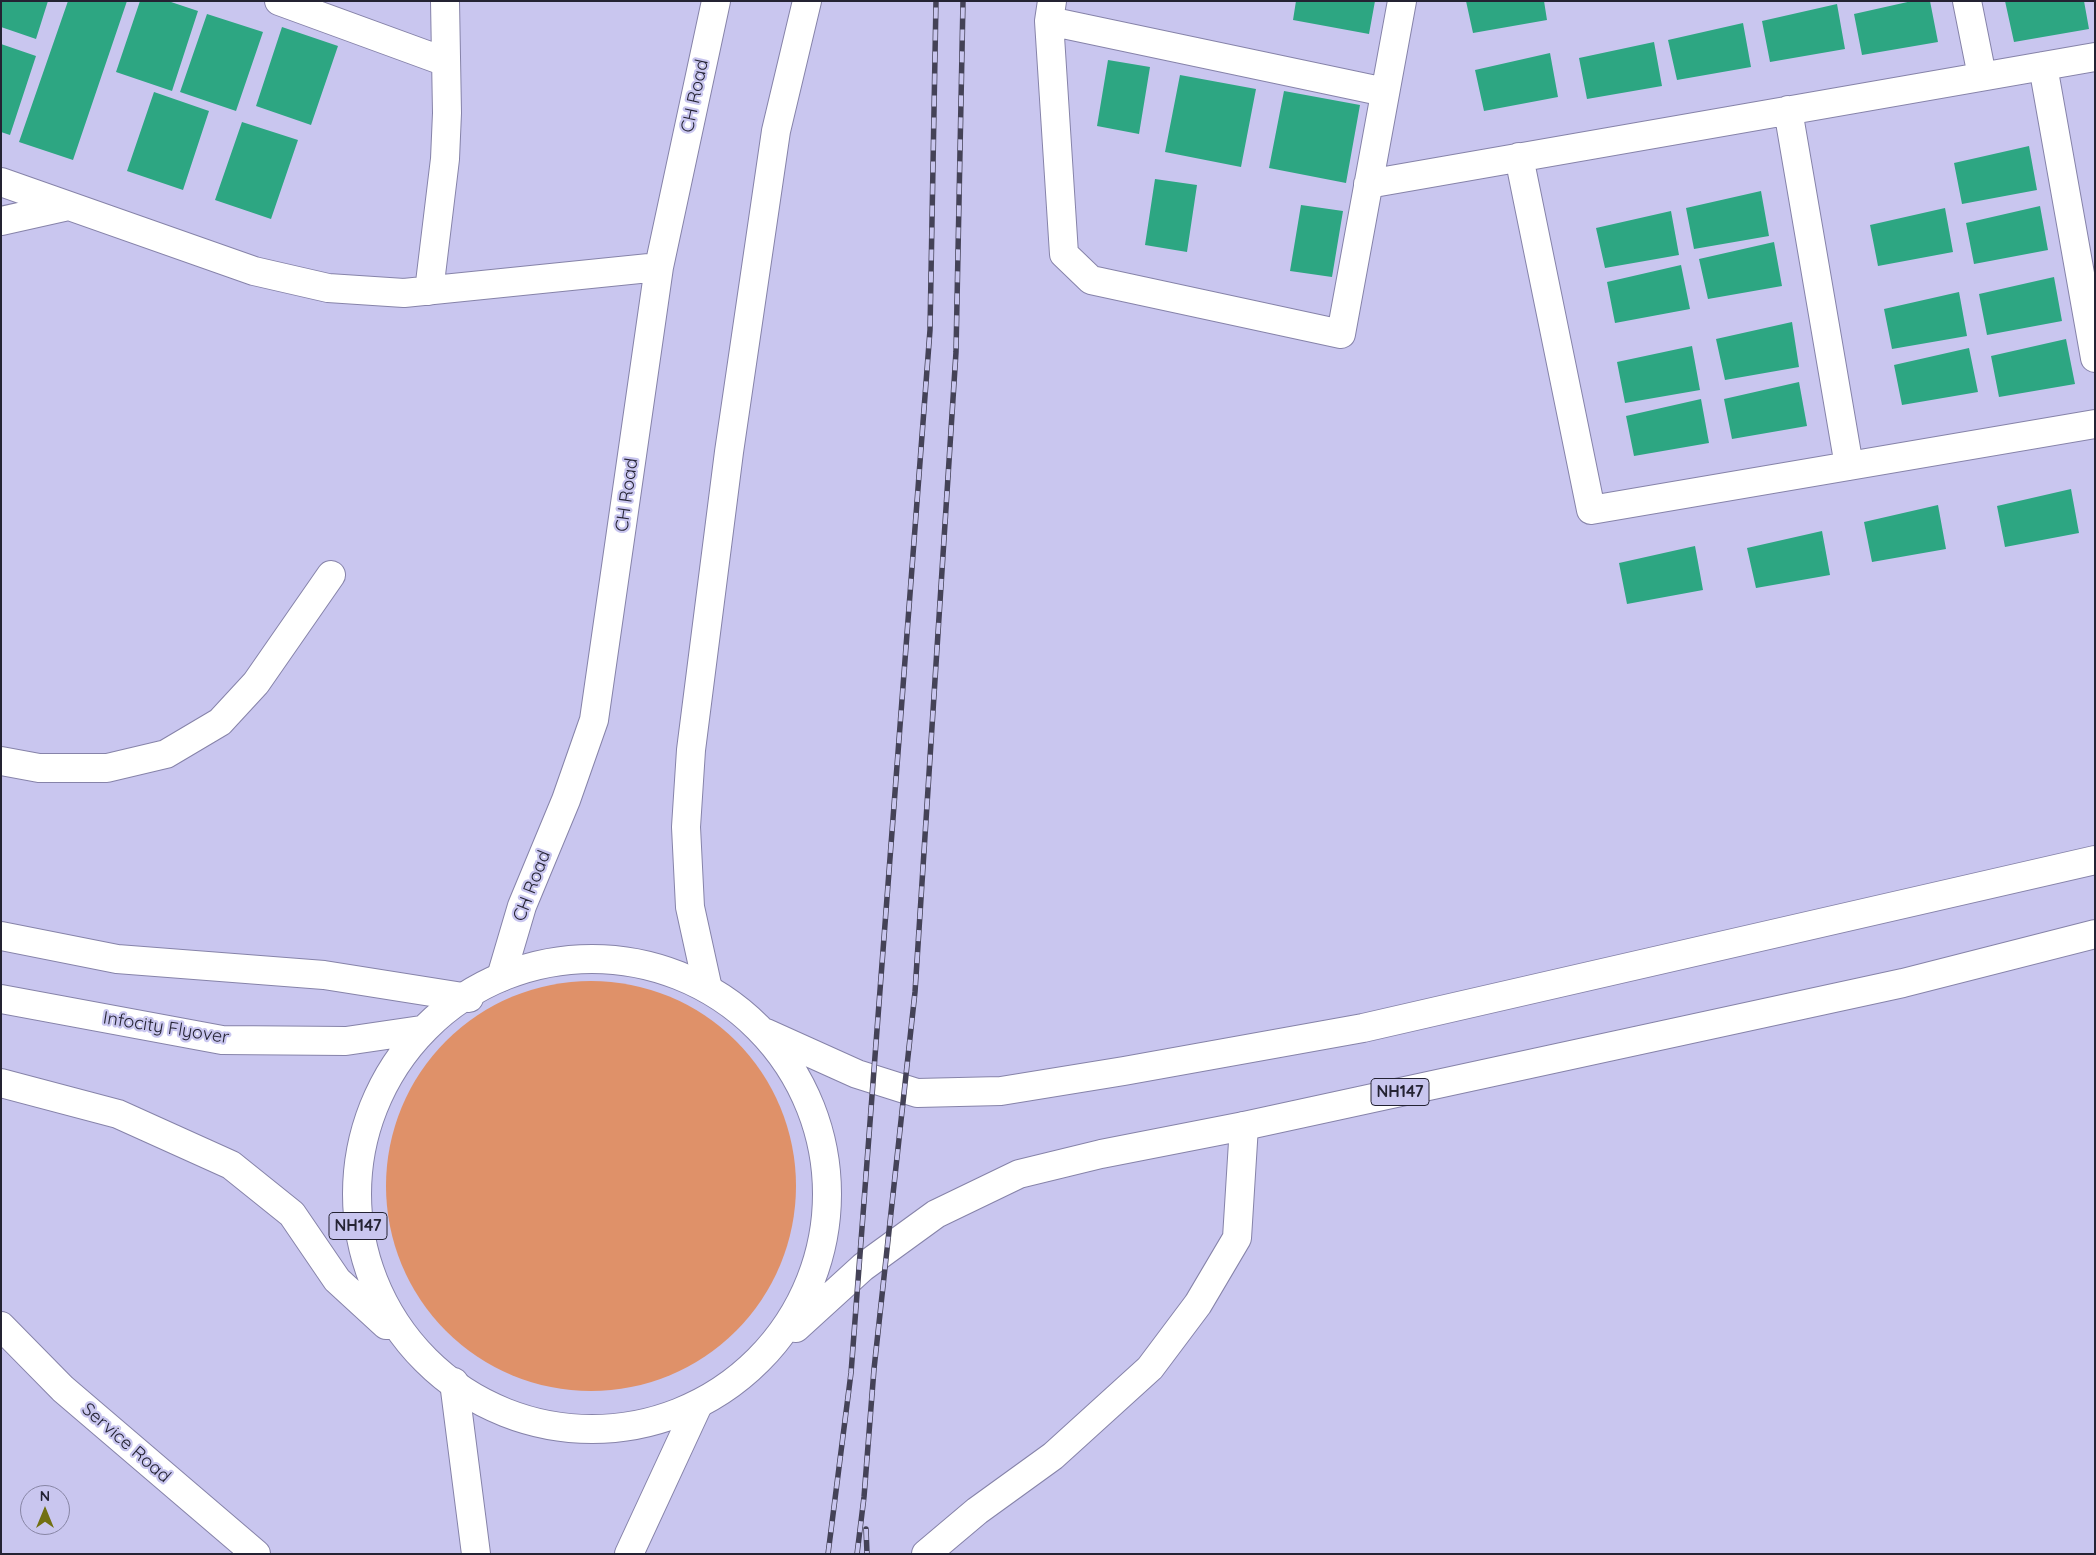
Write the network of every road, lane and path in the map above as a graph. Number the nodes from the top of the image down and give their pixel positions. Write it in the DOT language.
graph roads {
  1 [pos="279,1"];
  2 [pos="444,1"];
  3 [pos="716,1"];
  4 [pos="807,1"];
  5 [pos="1402,1"];
  6 [pos="1967,1"];
  7 [pos="1050,11"];
  8 [pos="2095,57"];
  9 [pos="446,62"];
  10 [pos="2043,66"];
  11 [pos="1982,76"];
  12 [pos="1385,92"];
  13 [pos="1788,110"];
  14 [pos="1520,157"];
  15 [pos="1,182"];
  16 [pos="1368,184"];
  17 [pos="68,206"];
  18 [pos="1,221"];
  19 [pos="659,268"];
  20 [pos="429,291"];
  21 [pos="2095,358"];
  22 [pos="2095,424"];
  23 [pos="1849,466"];
  24 [pos="331,575"];
  25 [pos="1,761"];
  26 [pos="2095,860"];
  27 [pos="2095,934"];
  28 [pos="1,936"];
  29 [pos="501,977"];
  30 [pos="708,989"];
  31 [pos="469,998"];
  32 [pos="1,999"];
  33 [pos="421,1030"];
  34 [pos="764,1032"];
  35 [pos="1,1083"];
  36 [pos="1244,1126"];
  37 [pos="1,1326"];
  38 [pos="424,1360"];
  39 [pos="759,1362"];
  40 [pos="454,1382"];
  41 [pos="698,1405"];
  42 [pos="256,1554"];
  43 [pos="476,1554"];
  44 [pos="629,1554"];
  45 [pos="926,1554"];
  1 -- 9 [label="main road"];
  2 -- 9 [label="main road"];
  3 -- 19 [label="main road, CH Road"];
  4 -- 30 [label="main road"];
  5 -- 12 [label="main road"];
  6 -- 11 [label="main road"];
  7 -- 12 [label="main road"];
  7 -- 16 [label="main road"];
  8 -- 10 [label="main road"];
  9 -- 20 [label="main road"];
  10 -- 11 [label="main road"];
  10 -- 21 [label="main road"];
  11 -- 13 [label="main road"];
  12 -- 16 [label="main road"];
  13 -- 14 [label="main road"];
  13 -- 23 [label="main road"];
  14 -- 16 [label="main road"];
  14 -- 23 [label="main road"];
  15 -- 17 [label="main road"];
  17 -- 18 [label="main road"];
  17 -- 20 [label="main road"];
  19 -- 20 [label="main road"];
  19 -- 29 [label="main road, CH Road"];
  22 -- 23 [label="main road"];
  24 -- 25 [label="main road"];
  26 -- 34 [label="main road, NH147"];
  27 -- 36 [label="main road, NH147"];
  28 -- 31 [label="main road"];
  29 -- 30 [label="main road, NH147"];
  29 -- 31 [label="main road, NH147"];
  30 -- 34 [label="main road, NH147"];
  31 -- 33 [label="main road, NH147"];
  32 -- 33 [label="main road, Infocity Flyover / NH147"];
  33 -- 38 [label="main road, NH147"];
  34 -- 39 [label="main road, NH147"];
  35 -- 38 [label="main road, NH147"];
  36 -- 39 [label="main road, NH147"];
  36 -- 45 [label="main road"];
  37 -- 42 [label="main road, Service Road"];
  38 -- 40 [label="main road, NH147"];
  39 -- 41 [label="main road, NH147"];
  40 -- 41 [label="main road, NH147"];
  40 -- 43 [label="main road"];
  41 -- 44 [label="main road"];
}
